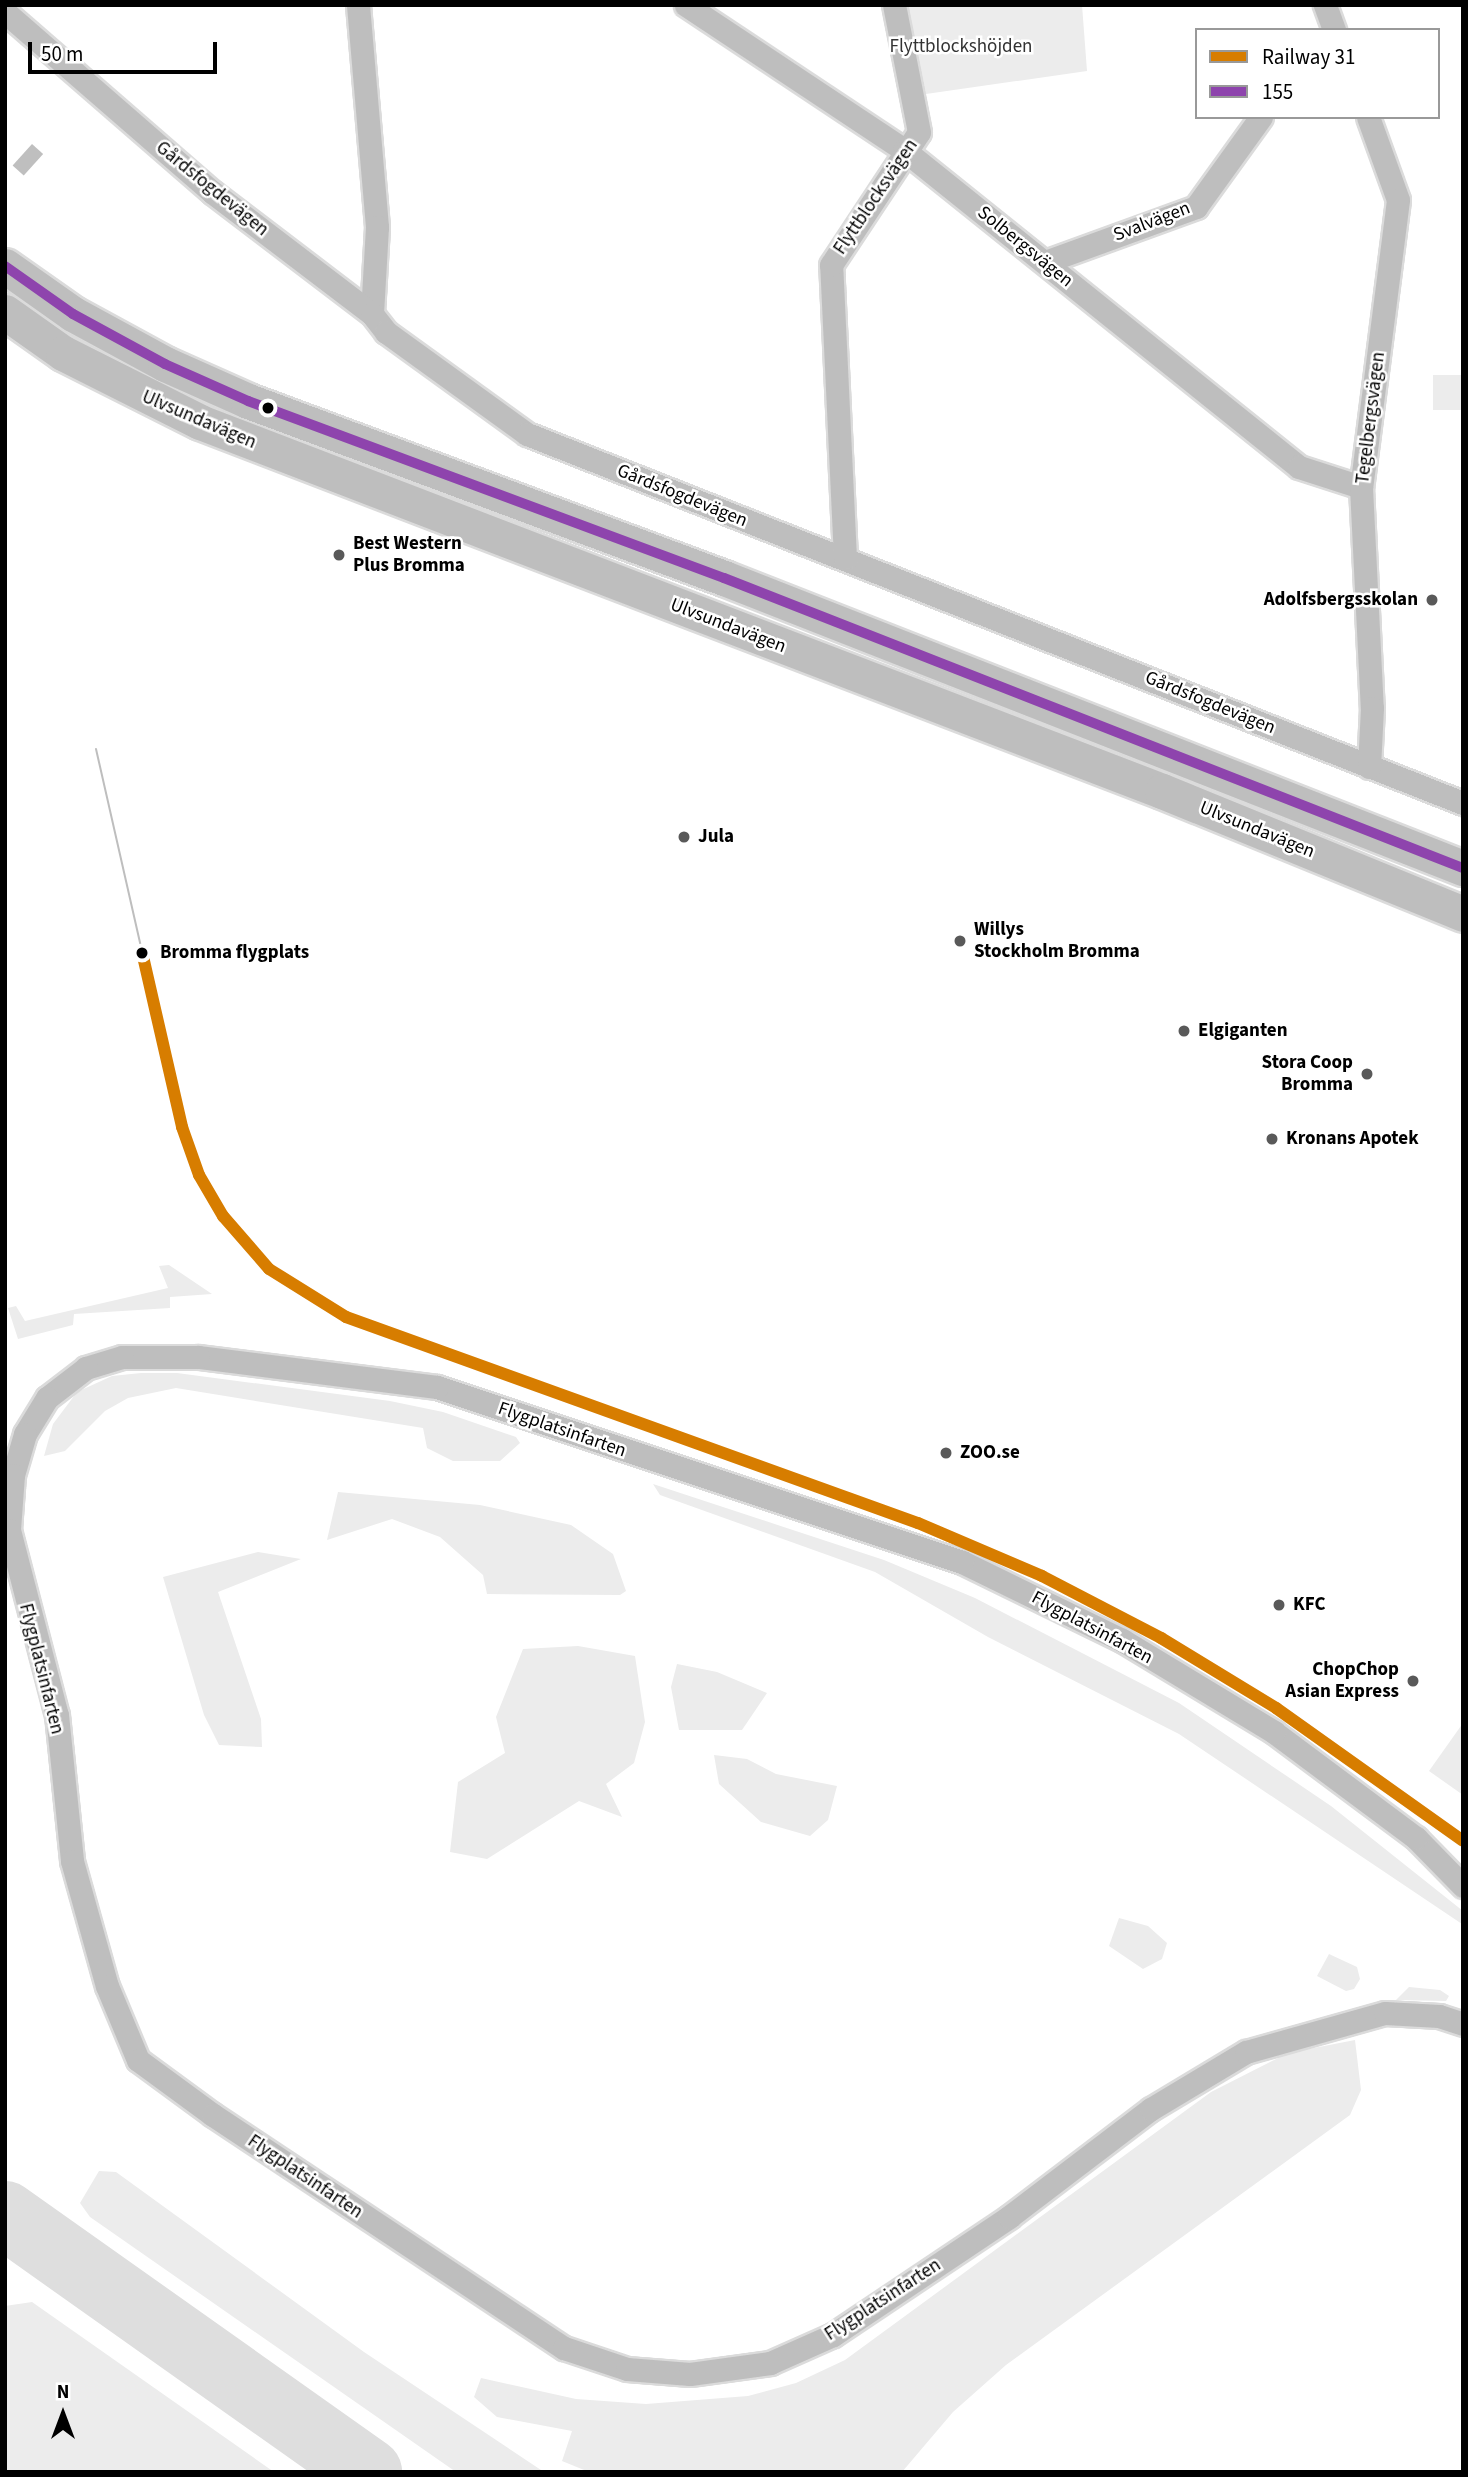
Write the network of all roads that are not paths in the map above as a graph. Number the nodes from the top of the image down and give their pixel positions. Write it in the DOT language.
graph roads {
  1 [pos="358,5"];
  2 [pos="686,5"];
  3 [pos="894,5"];
  4 [pos="5,12"];
  5 [pos="1260,119"];
  6 [pos="1369,119"];
  7 [pos="904,150"];
  8 [pos="1045,262"];
  9 [pos="5,266"];
  10 [pos="5,312"];
  11 [pos="372,314"];
  12 [pos="1361,487"];
  13 [pos="845,558"];
  14 [pos="675,562"];
  15 [pos="660,600"];
  16 [pos="1369,767"];
  17 [pos="1463,803"];
  18 [pos="1463,868"];
  19 [pos="1463,914"];
  20 [pos="1463,1886"];
  21 [pos="1463,2024"];
  1 -- 11 [label="street"];
  2 -- 7 [label="street, Solbergsvägen"];
  3 -- 7 [label="street, Flyttblocksvägen"];
  4 -- 11 [label="street, Gårdsfogdevägen"];
  5 -- 8 [label="street, Svalvägen"];
  6 -- 12 [label="street, Tegelbergsvägen"];
  7 -- 8 [label="street, Solbergsvägen"];
  7 -- 13 [label="street, Flyttblocksvägen"];
  8 -- 12 [label="street, Solbergsvägen"];
  9 -- 14 [label="main road, Ulvsundavägen"];
  10 -- 15 [label="main road, Ulvsundavägen"];
  11 -- 13 [label="street, Gårdsfogdevägen"];
  12 -- 16 [label="street, Tegelbergsvägen"];
  13 -- 16 [label="street, Gårdsfogdevägen"];
  14 -- 15 [label="main road"];
  14 -- 18 [label="main road, Ulvsundavägen"];
  15 -- 19 [label="main road, Ulvsundavägen"];
  16 -- 17 [label="street, Gårdsfogdevägen"];
  20 -- 21 [label="street, Flygplatsinfarten"];
}
